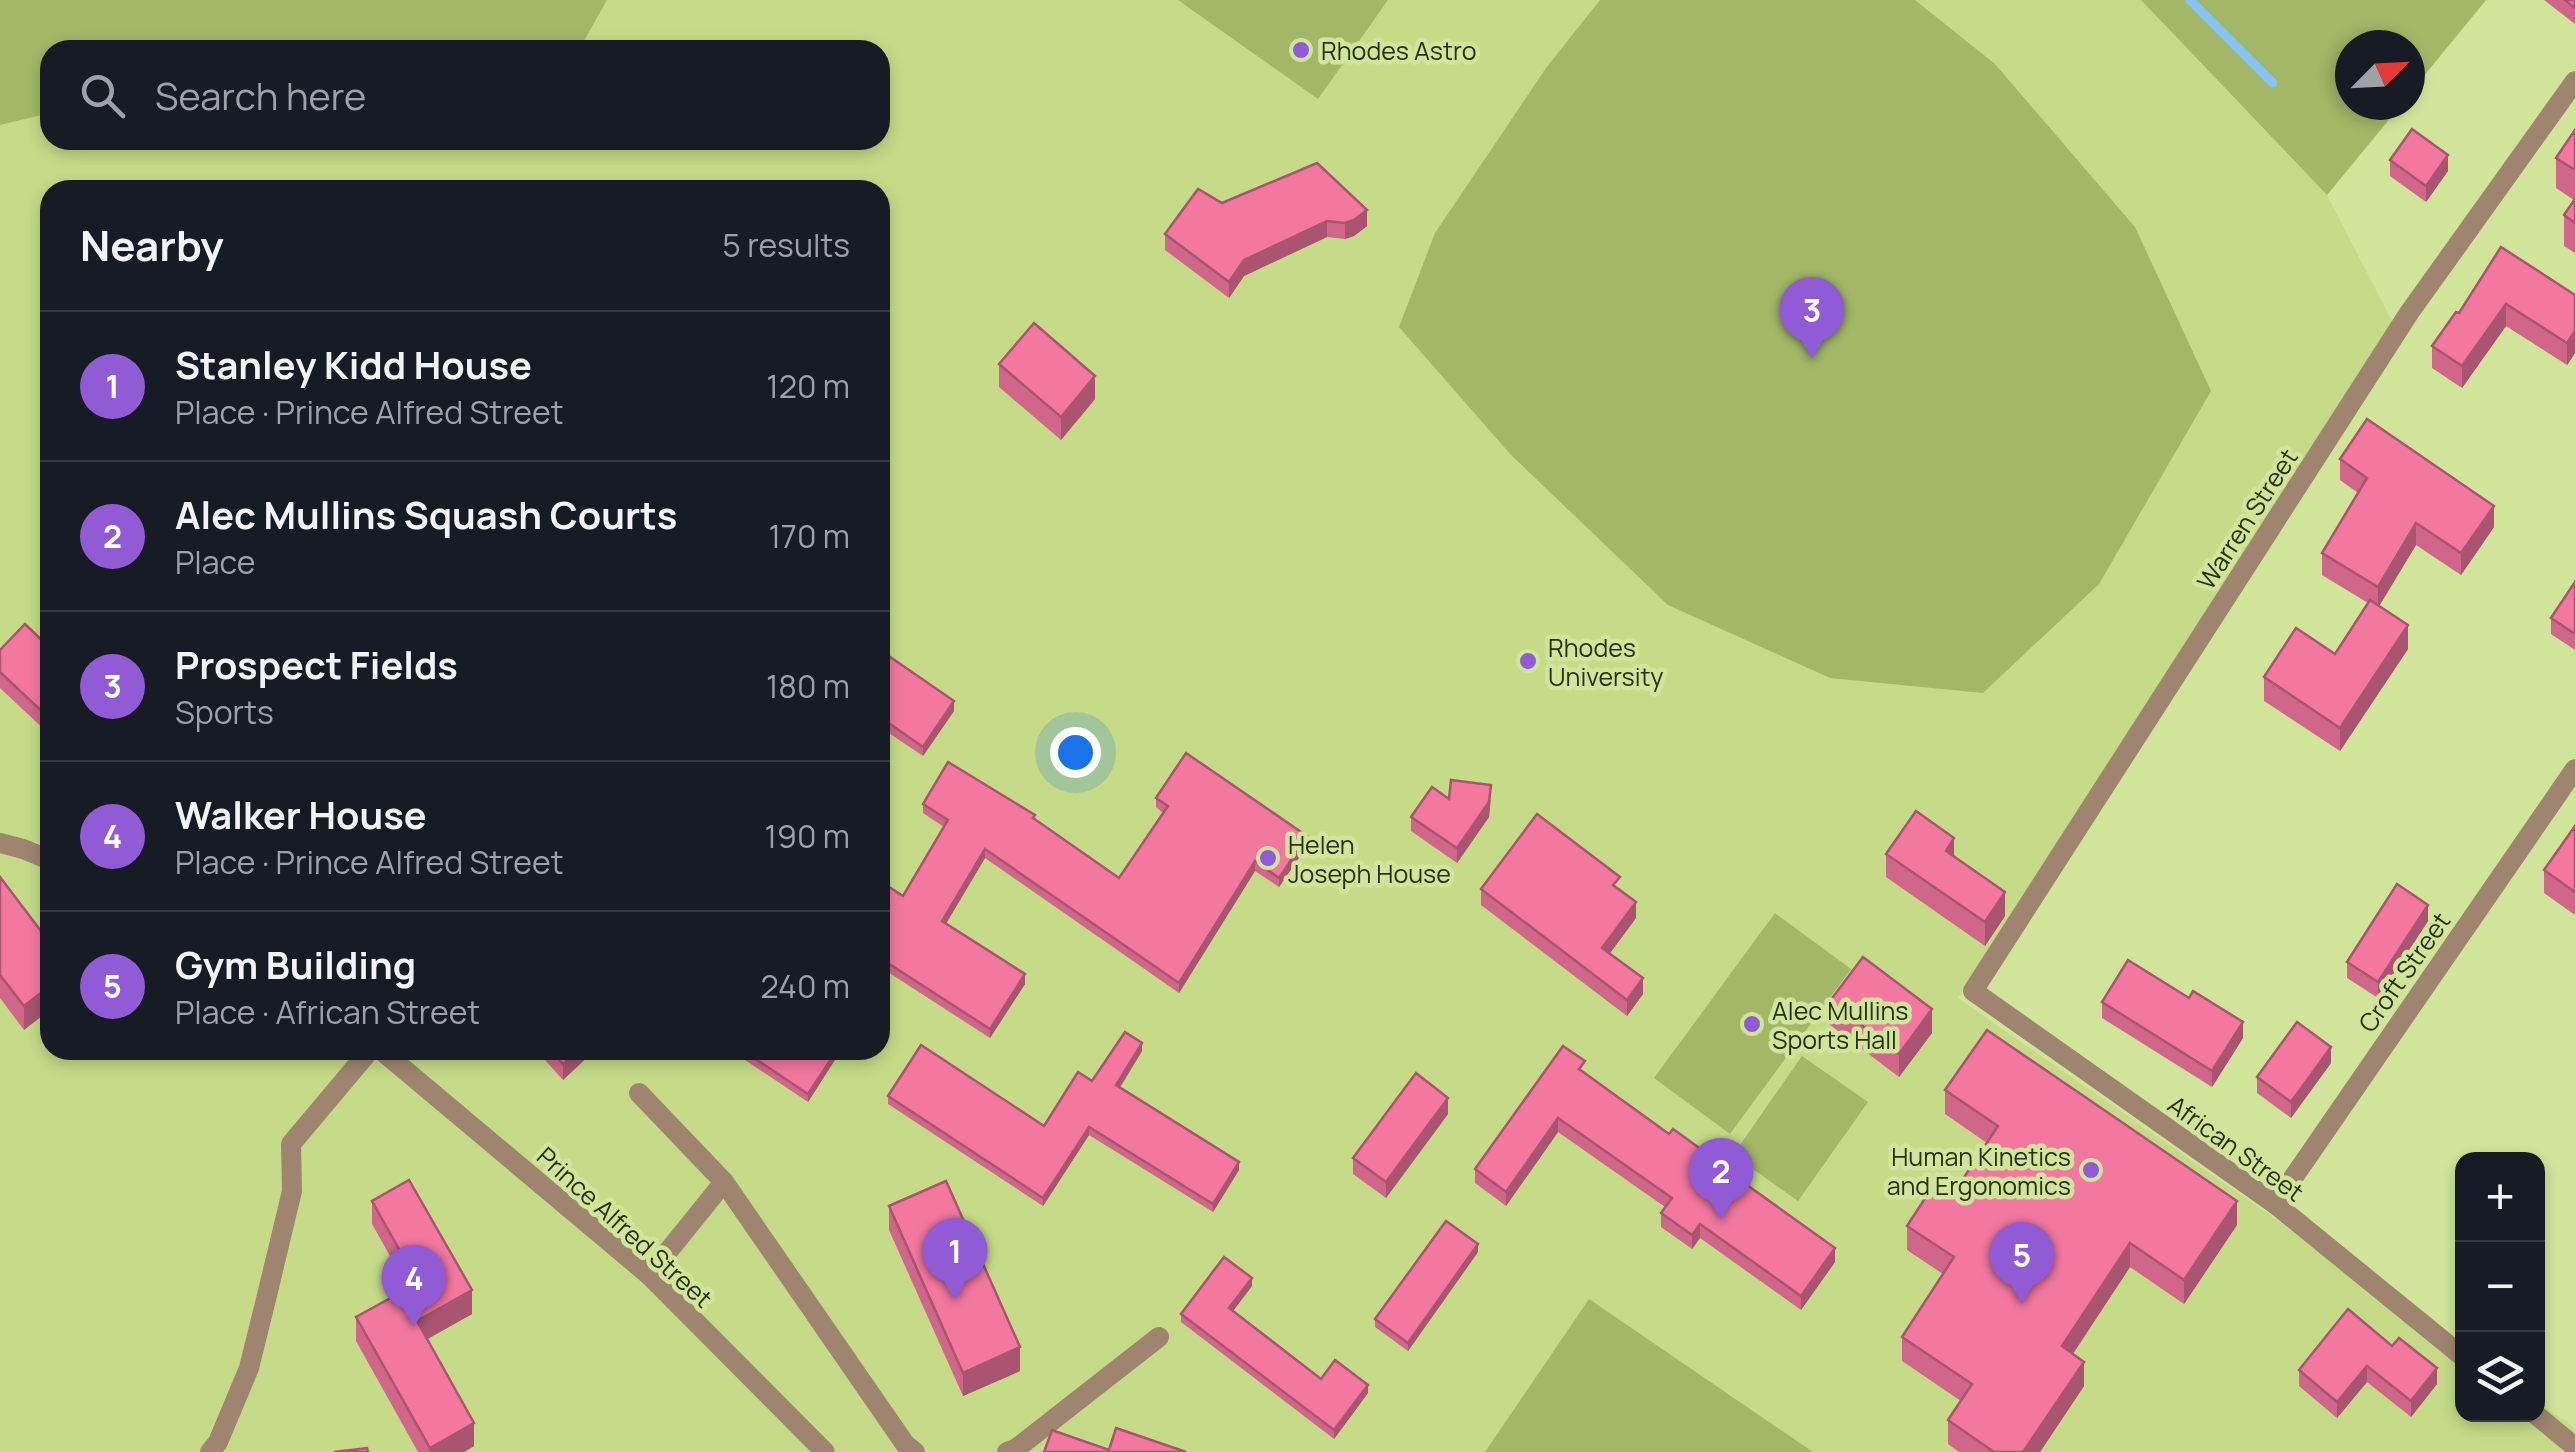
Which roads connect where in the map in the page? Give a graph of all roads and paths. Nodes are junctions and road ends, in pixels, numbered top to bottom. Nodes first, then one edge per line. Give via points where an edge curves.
1 (2575, 81) edge
2 (2575, 768) edge
3 (0, 843) edge
4 (40, 856) edge
5 (1973, 991) joint
6 (362, 1060) edge
7 (393, 1060) edge
8 (640, 1093) dead end
9 (724, 1182) junction
10 (2275, 1204) junction
11 (649, 1275) junction
12 (1158, 1337) dead end
13 (2455, 1350) edge
14 (2545, 1422) edge
15 (2575, 1447) edge
16 (210, 1452) edge
17 (824, 1452) edge
18 (916, 1452) edge
19 (1006, 1452) edge

1 - 5 street, Warren Street via 2409,313
2 - 10 street, Croft Street
3 - 4 street
5 - 10 street, African Street
6 - 16 street via 291,1144 292,1191 253,1352
7 - 11 street, Prince Alfred Street
8 - 9 street
9 - 11 street
9 - 18 street
10 - 13 street, African Street
11 - 17 street, Prince Alfred Street
12 - 19 street
14 - 15 street

